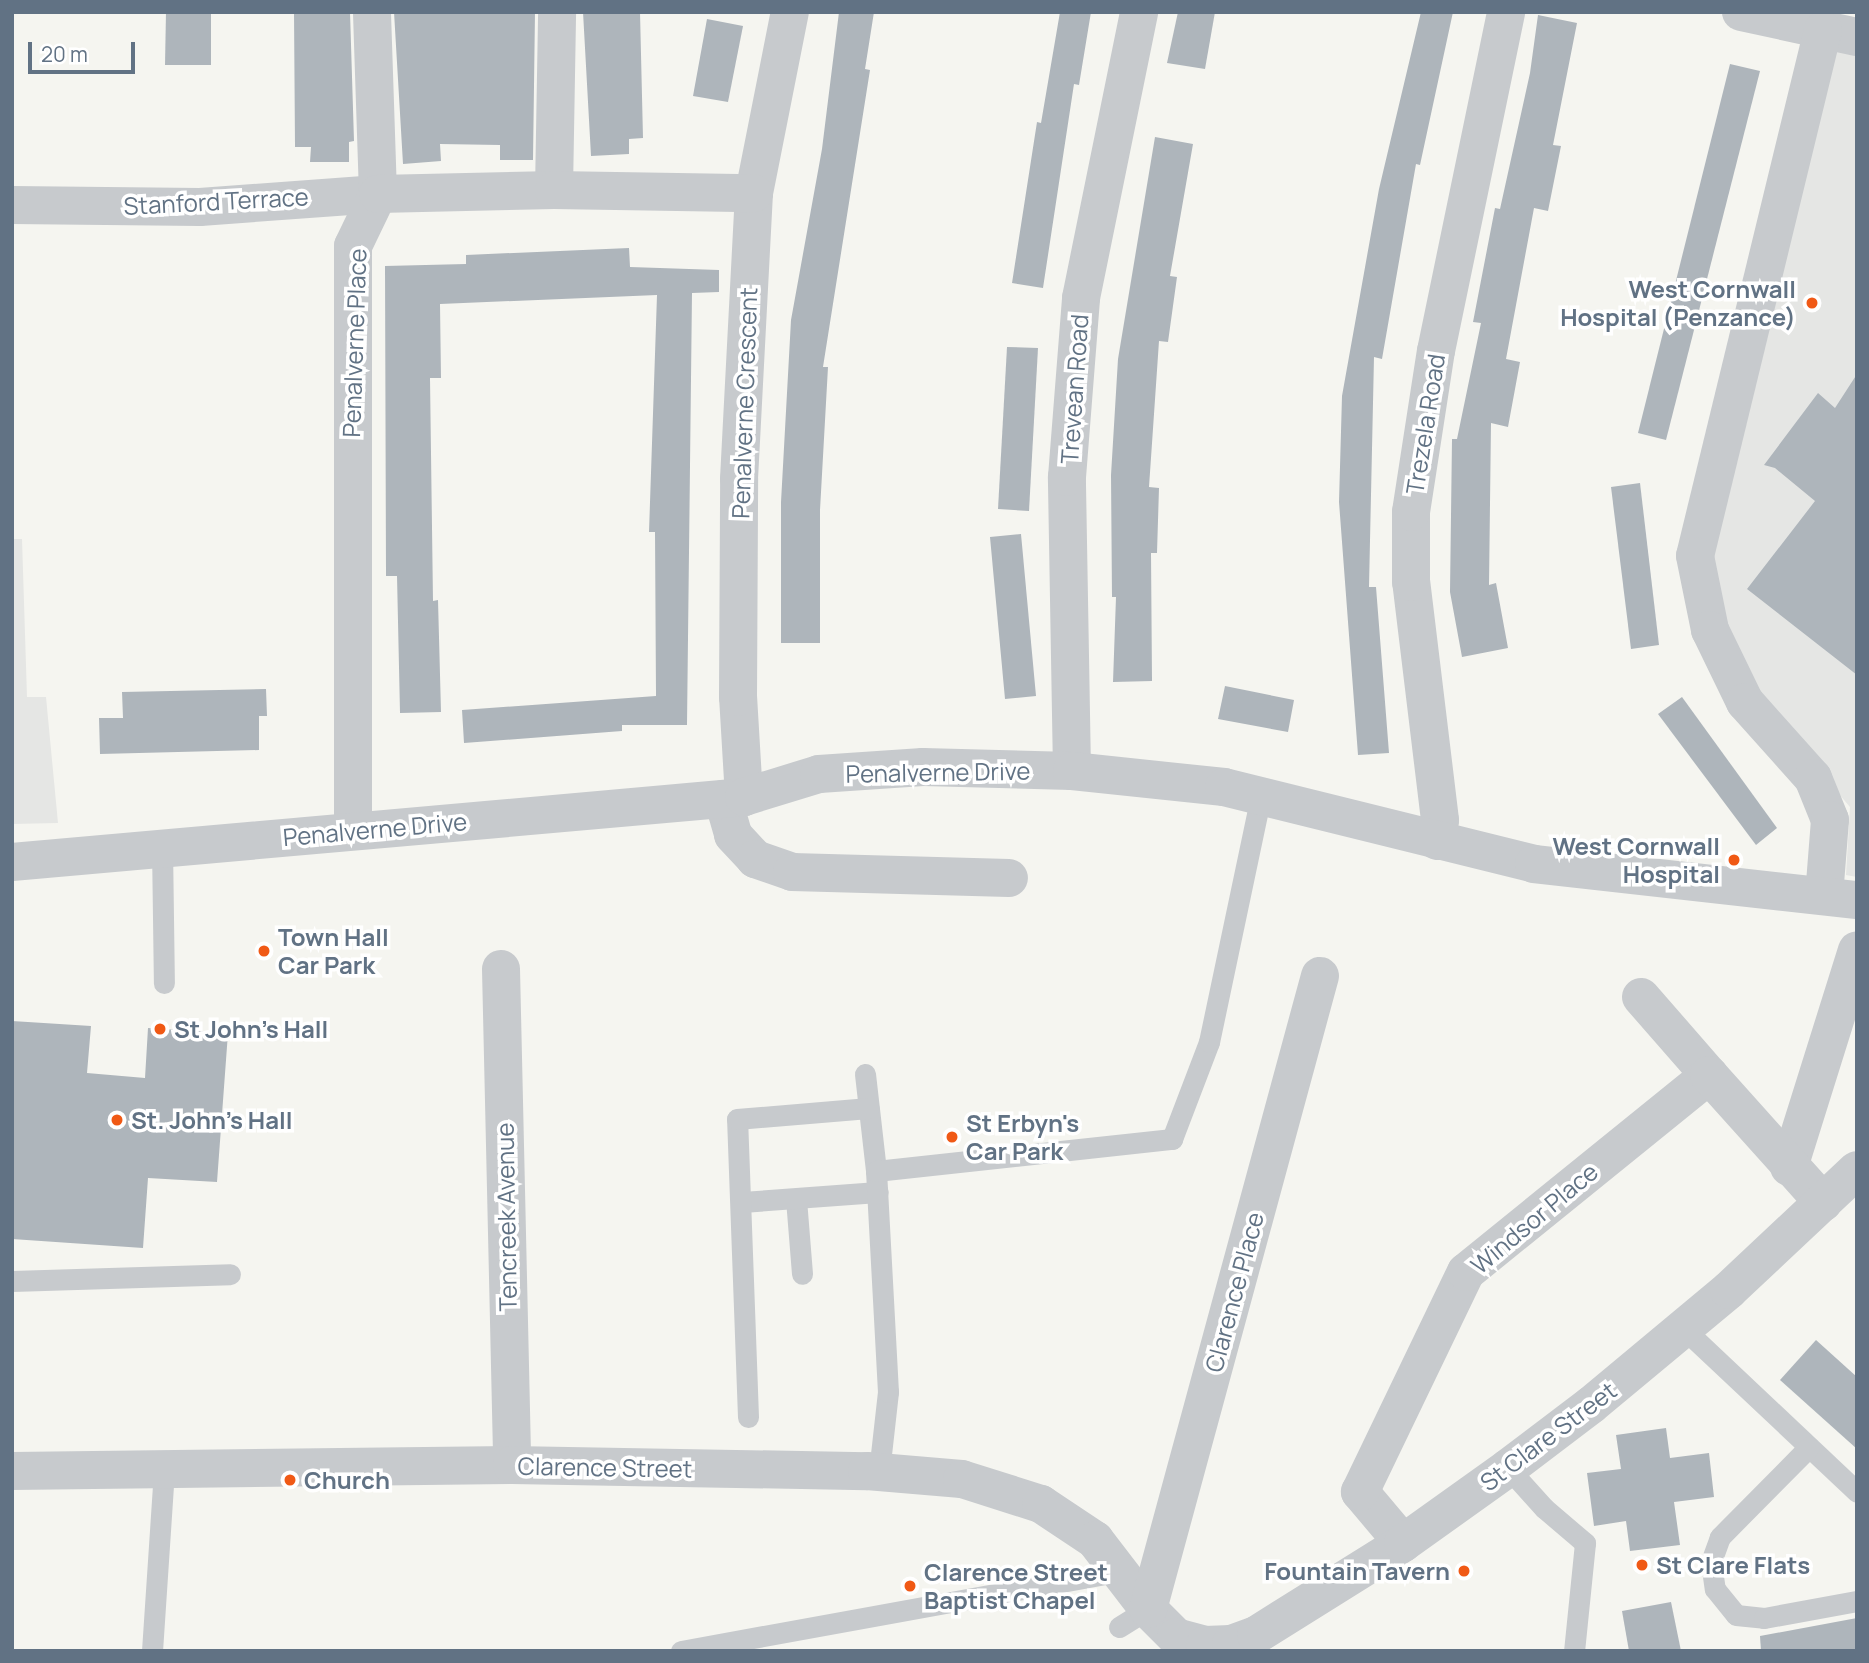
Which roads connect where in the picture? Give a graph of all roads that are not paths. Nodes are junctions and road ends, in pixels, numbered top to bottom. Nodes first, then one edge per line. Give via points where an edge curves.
1 (372, 12) edge
2 (557, 12) edge
3 (790, 12) edge
4 (1139, 12) edge
5 (1506, 12) edge
6 (1741, 12) edge
7 (1840, 33) edge
8 (554, 190) junction
9 (754, 193) junction
10 (378, 194) junction
11 (12, 205) edge
12 (1072, 771) junction
13 (1261, 795) junction
14 (734, 798) junction
15 (353, 829) junction
16 (1437, 841) junction
17 (162, 846) junction
18 (12, 862) edge
19 (1009, 878) dead end
20 (1840, 898) edge
21 (1857, 950) edge
22 (501, 970) dead end
23 (1320, 976) dead end
24 (164, 983) dead end
25 (1641, 997) dead end
26 (865, 1074) dead end
27 (1709, 1075) junction
28 (869, 1108) junction
29 (1789, 1167) junction
30 (1857, 1170) edge
31 (877, 1182) junction
32 (796, 1199) junction
33 (742, 1202) junction
34 (1823, 1202) junction
35 (230, 1274) dead end
36 (802, 1274) dead end
37 (12, 1281) edge
38 (1683, 1328) junction
39 (748, 1417) dead end
40 (1809, 1447) junction
41 (512, 1465) junction
42 (1508, 1468) junction
43 (164, 1469) junction
44 (12, 1471) edge
45 (879, 1472) junction
46 (1857, 1492) edge
47 (1403, 1543) junction
48 (1122, 1571) junction
49 (1857, 1601) edge
50 (1133, 1618) junction
51 (1204, 1648) edge
52 (152, 1651) edge
53 (681, 1651) edge
54 (1574, 1651) edge

1 - 10 street
2 - 8 street
3 - 9 street, Penalverne Crescent
4 - 12 street, Trevean Road via 1081,298 1067,477
5 - 16 street, Trezela Road via 1436,351 1411,512 1411,582 1440,820
6 - 7 street
7 - 20 street via 1695,556 1710,630 1745,702 1813,778 1830,820
8 - 9 street
8 - 10 street
9 - 14 street, Penalverne Crescent via 739,479
10 - 11 street, Stanford Terrace via 200,207
10 - 15 street, Penalverne Place via 353,246
12 - 13 street, Penalverne Drive
12 - 14 street, Penalverne Drive via 923,768 818,774
13 - 16 street, Penalverne Drive
13 - 31 lane via 1209,1042 1172,1139
14 - 15 street, Penalverne Drive
14 - 19 street, Penalverne Crescent via 733,835 755,859 792,872
15 - 17 street, Penalverne Drive
16 - 20 street, Penalverne Drive via 1534,864
17 - 18 street, Penalverne Drive
17 - 24 lane
21 - 29 street
22 - 41 street, Tencreek Avenue
23 - 50 street, Clarence Place
25 - 27 street
26 - 28 lane
27 - 29 street
27 - 47 street, Windsor Place via 1466,1272 1360,1492
28 - 31 lane
28 - 33 lane via 737,1119
29 - 34 street
30 - 34 street, St Clare Street
31 - 32 lane
31 - 45 lane via 888,1392
32 - 33 lane
32 - 36 lane
33 - 39 lane
34 - 38 street, St Clare Street
35 - 37 lane
38 - 40 lane
38 - 42 street, St Clare Street
40 - 46 lane
40 - 49 lane via 1720,1537 1711,1562 1715,1589 1736,1615 1764,1618
41 - 43 street, Clarence Street
41 - 45 street, Clarence Street
42 - 47 street, St Clare Street
42 - 54 lane via 1544,1508 1585,1543
43 - 44 street, Clarence Street
43 - 52 lane
45 - 48 street, Clarence Street via 962,1479 1041,1504 1095,1540
47 - 51 street, St Clare Street via 1256,1635
48 - 50 street, Clarence Street
48 - 53 lane
50 - 51 street, Clarence Street

